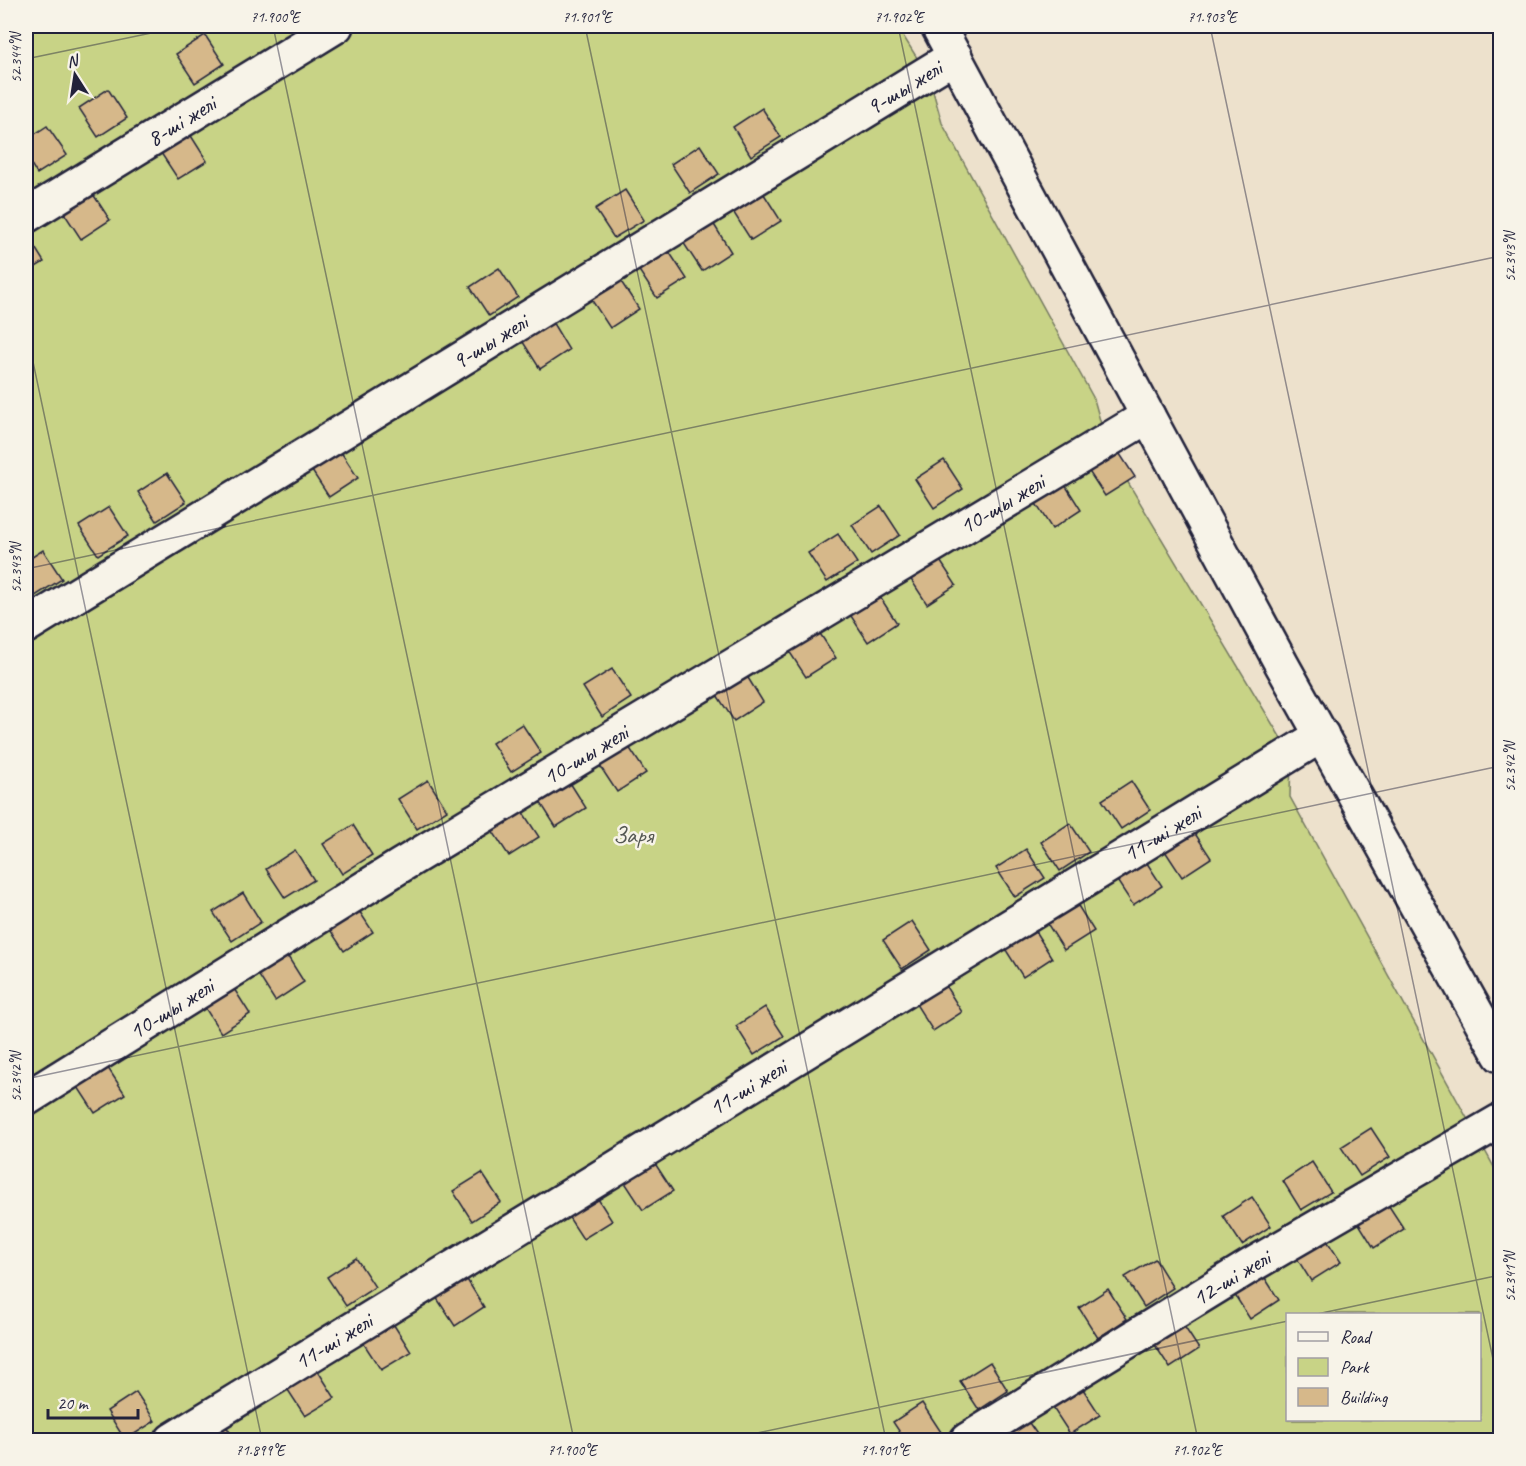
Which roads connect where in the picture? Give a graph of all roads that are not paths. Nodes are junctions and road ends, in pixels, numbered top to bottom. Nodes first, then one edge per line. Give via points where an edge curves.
1 (336, 26) edge
2 (938, 26) edge
3 (955, 56) junction
4 (26, 216) edge
5 (1148, 416) junction
6 (26, 626) edge
7 (1322, 735) junction
8 (1500, 1055) edge
9 (26, 1099) edge
10 (1500, 1121) edge
11 (172, 1440) edge
12 (967, 1440) edge

1 - 4 street, 8-ші желі
2 - 3 street
3 - 5 street
3 - 6 street, 9-шы желі
5 - 7 street
5 - 9 street, 10-шы желі via 400,866
7 - 8 street
7 - 11 street, 11-ші желі
10 - 12 street, 12-ші желі via 1250,1266

